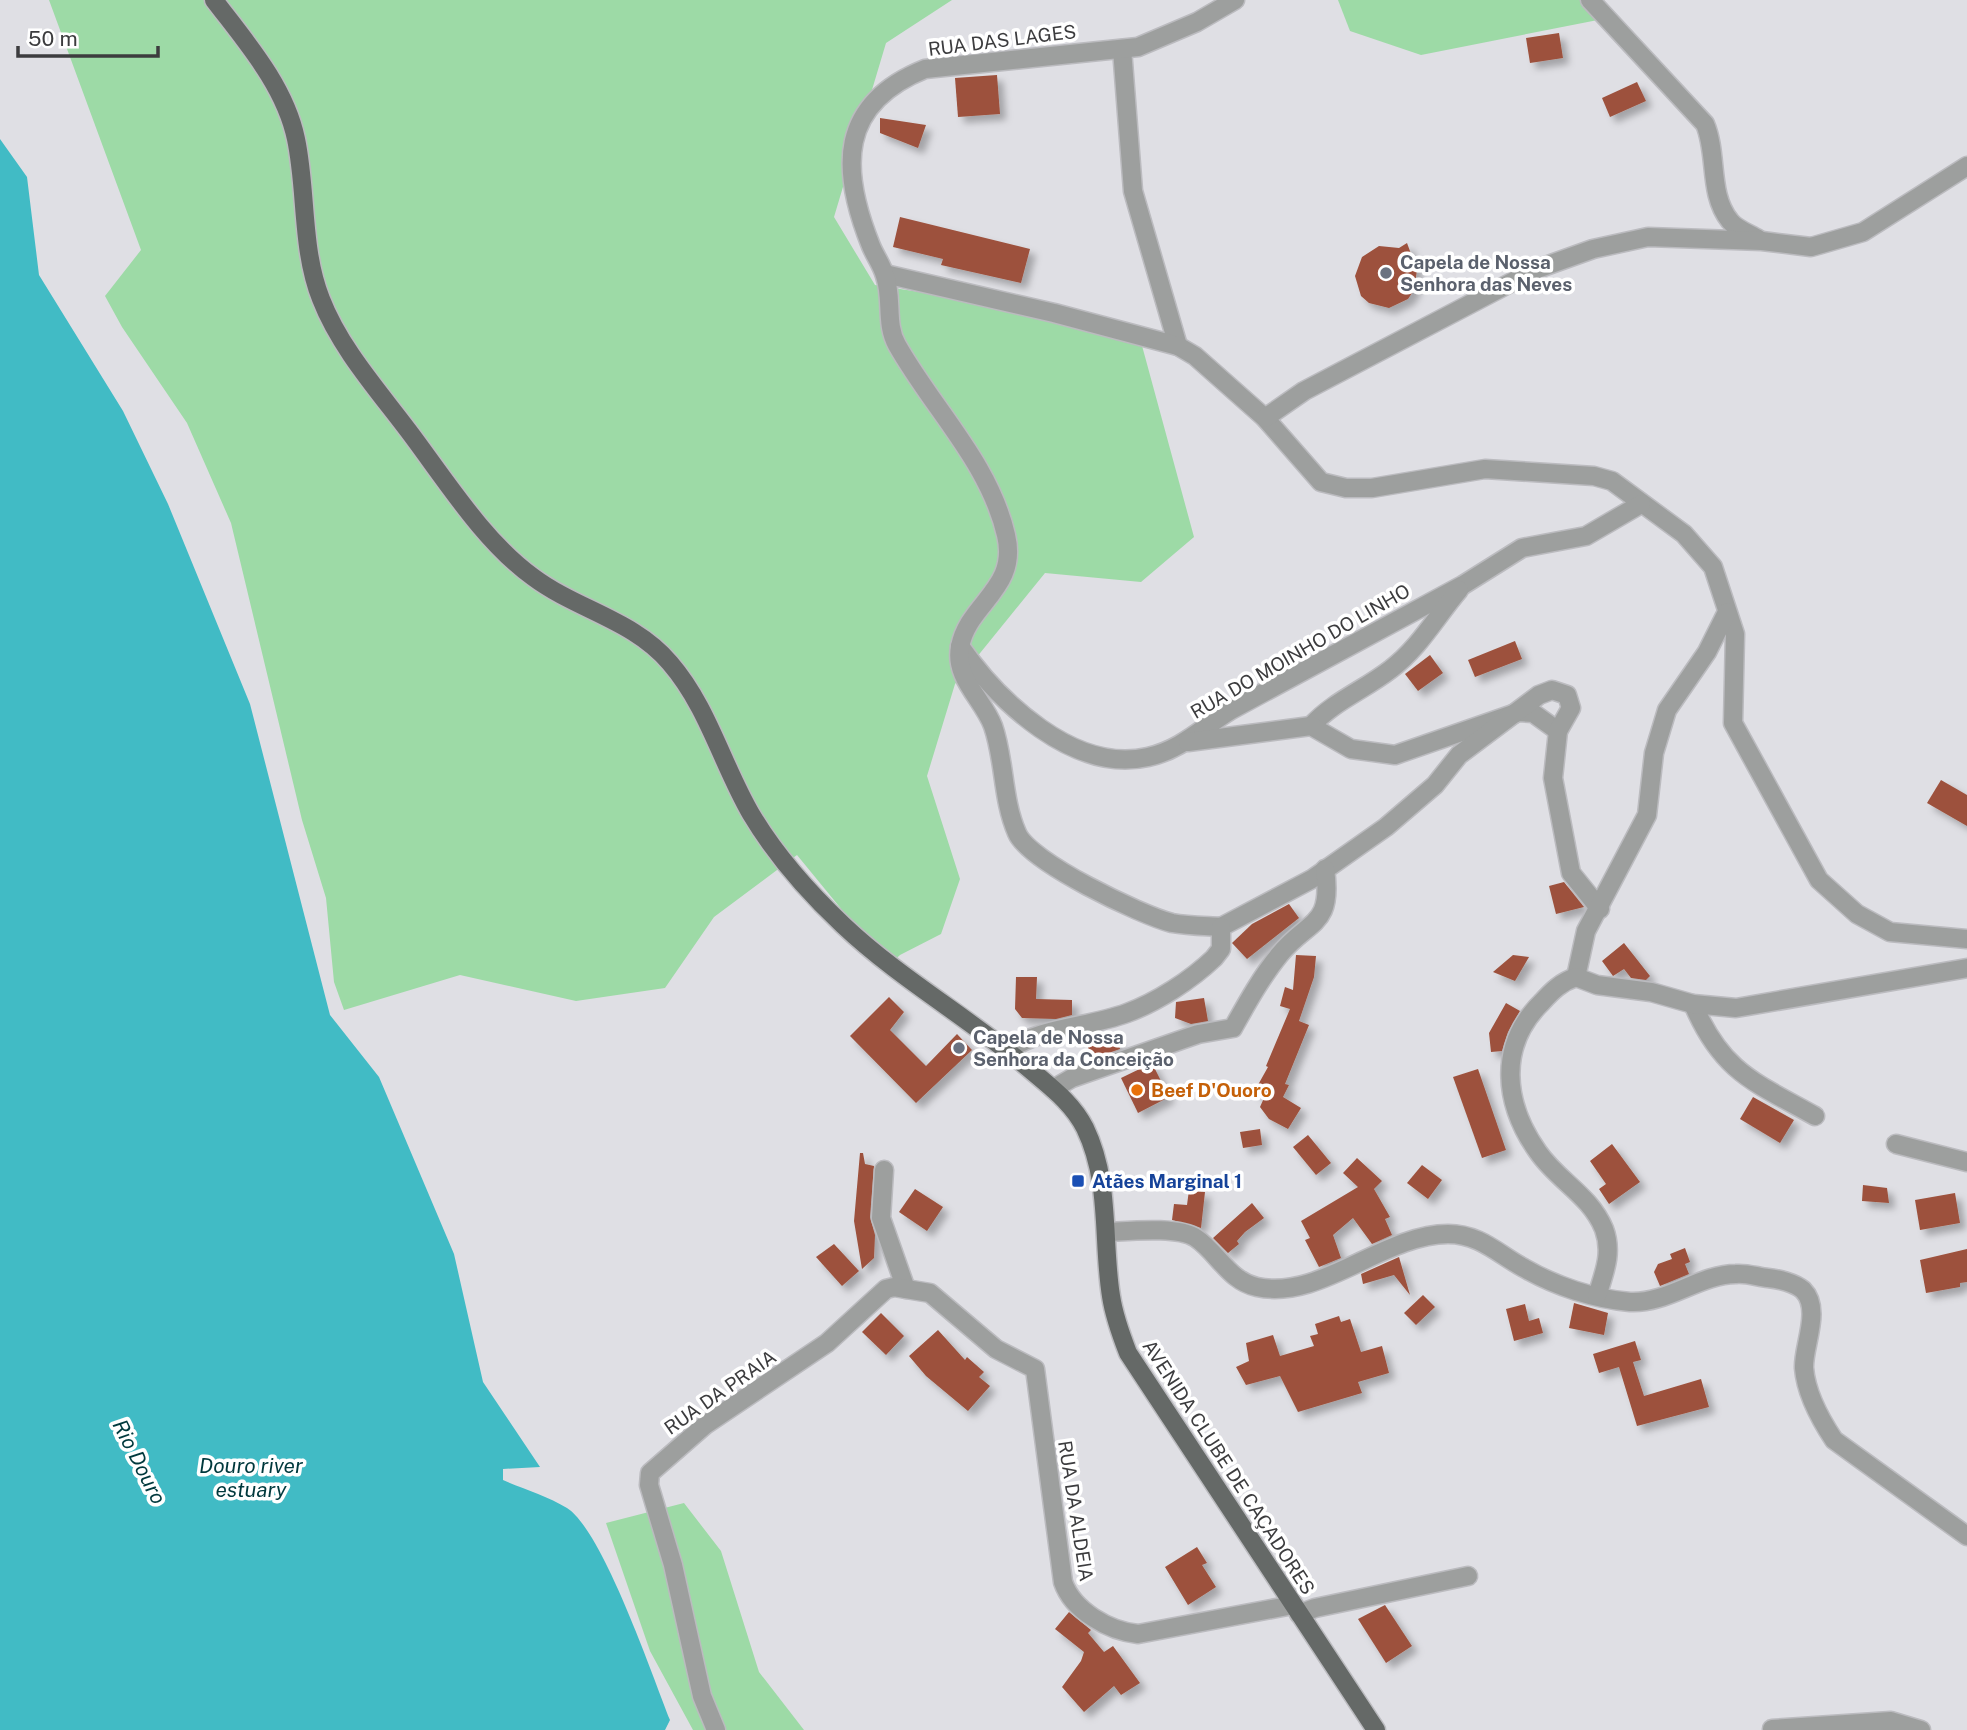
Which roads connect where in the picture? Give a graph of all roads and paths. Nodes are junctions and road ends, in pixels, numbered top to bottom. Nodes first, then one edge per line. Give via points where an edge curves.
1 (214, 0) edge
2 (1235, 0) edge
3 (1590, 0) edge
4 (1122, 49) junction
5 (1967, 166) edge
6 (1762, 241) junction
7 (885, 274) junction
8 (1178, 346) junction
9 (1265, 418) junction
10 (1641, 504) junction
11 (1463, 585) junction
12 (1727, 612) junction
13 (960, 646) junction
14 (1519, 712) junction
15 (1311, 726) junction
16 (1558, 731) junction
17 (1187, 742) junction
18 (1325, 869) junction
19 (1600, 909) junction
20 (1221, 927) junction
21 (1967, 939) edge
22 (1967, 968) edge
23 (1576, 977) junction
24 (1693, 1004) junction
25 (1008, 1050) junction
26 (1053, 1089) junction
27 (1815, 1116) dead end
28 (1896, 1144) dead end
29 (1967, 1162) edge
30 (884, 1170) dead end
31 (1107, 1232) junction
32 (906, 1289) junction
33 (1597, 1296) junction
34 (1967, 1536) edge
35 (1468, 1576) dead end
36 (1296, 1610) junction
37 (1772, 1729) edge
38 (716, 1730) edge
39 (1376, 1730) edge
40 (1921, 1730) edge

1 - 25 main road, AVENIDA CLUBE DE CAÇADORES via 287,107 321,300 337,331 419,445 520,566 555,591 626,627 668,660 699,704 750,813 810,894 863,942
2 - 4 street, RUA DAS LAGES via 1165,38
3 - 6 street via 1704,124 1712,142 1718,196 1731,222
4 - 7 street, RUA DAS LAGES via 925,69 873,101 855,133 851,169 859,211
4 - 8 street via 1133,191
5 - 6 street via 1863,232 1811,247
6 - 9 street via 1648,237 1562,260 1468,303 1304,391
7 - 8 street
7 - 13 street, RUA DAS LAGES via 891,334 978,468 1007,538 1005,576 965,630
8 - 9 street
9 - 10 street via 1321,482 1346,488 1373,488 1485,469 1541,472 1612,481
10 - 11 street, RUA DO MOINHO DO LINHO via 1586,536 1522,548
10 - 12 street via 1684,534 1713,567
11 - 15 street via 1391,670 1347,696
11 - 17 street, RUA DO MOINHO DO LINHO via 1242,704
12 - 19 street via 1707,652 1667,710 1654,753 1647,815
12 - 21 street via 1735,634 1733,723 1819,880 1857,914 1890,932
13 - 17 street, RUA DO MOINHO DO LINHO via 976,669 1021,712 1077,748 1106,758 1131,759
13 - 20 street via 962,676 993,728 1017,836 1051,867 1153,916
14 - 15 street via 1395,755 1351,749
14 - 16 street via 1533,713
14 - 16 street via 1545,691 1562,691 1571,708
14 - 18 street via 1459,755 1435,785 1386,827
15 - 17 street
16 - 19 street via 1553,778 1565,853 1578,885
18 - 20 street
18 - 26 street via 1321,915 1280,953 1233,1028 1198,1034 1072,1078
19 - 23 street via 1580,947
20 - 25 street via 1221,949 1214,958 1151,1002 1127,1013 1027,1037
22 - 24 street via 1736,1008
23 - 24 street
23 - 33 street via 1558,986 1524,1021 1512,1048 1510,1071 1527,1134 1546,1162 1580,1192 1604,1229 1608,1264
24 - 27 street via 1713,1046 1729,1065
25 - 26 main road, AVENIDA CLUBE DE CAÇADORES
26 - 31 main road, AVENIDA CLUBE DE CAÇADORES via 1073,1108 1089,1137 1100,1175
28 - 29 street
30 - 32 street via 881,1218
31 - 33 street via 1195,1237 1241,1283 1274,1290 1295,1287 1432,1236 1468,1236 1538,1276
31 - 36 main road, AVENIDA CLUBE DE CAÇADORES via 1110,1291 1128,1353
32 - 36 street, RUA DA ALDEIA via 930,1293 996,1349 1035,1369 1063,1582 1067,1593 1088,1613 1122,1632 1138,1634
32 - 38 street, RUA DA PRAIA via 886,1289 827,1343 705,1425 650,1473 649,1485 674,1565 702,1696
33 - 34 street via 1645,1302 1737,1273 1774,1279 1802,1290 1811,1320 1804,1366 1807,1383 1829,1433 1863,1464
35 - 36 street
36 - 39 main road, AVENIDA CLUBE DE CAÇADORES
37 - 40 street via 1891,1721

